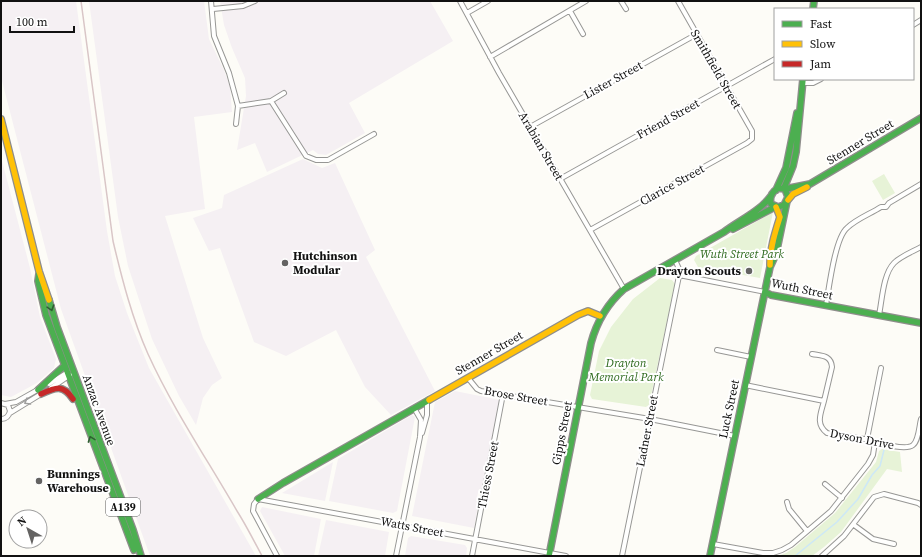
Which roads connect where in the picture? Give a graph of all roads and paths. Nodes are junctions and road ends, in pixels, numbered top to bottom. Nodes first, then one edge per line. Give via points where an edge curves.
1 (211, 1) edge
2 (255, 1) edge
3 (460, 1) edge
4 (488, 1) edge
5 (586, 1) edge
6 (621, 1) edge
7 (678, 1) edge
8 (213, 9) junction
9 (626, 9) dead end
10 (570, 11) junction
11 (467, 13) junction
12 (583, 34) dead end
13 (696, 34) junction
14 (490, 57) junction
15 (774, 60) edge
16 (819, 80) edge
17 (803, 81) edge
18 (726, 86) junction
19 (284, 93) dead end
20 (271, 101) junction
21 (800, 103) junction
22 (238, 106) junction
23 (921, 118) edge
24 (1, 119) edge
25 (236, 124) dead end
26 (530, 127) junction
27 (374, 134) dead end
28 (752, 137) joint
29 (790, 173) junction
30 (560, 179) junction
31 (810, 184) junction
32 (921, 184) edge
33 (798, 187) junction
34 (784, 189) junction
35 (776, 190) junction
36 (771, 196) junction
37 (787, 200) junction
38 (775, 207) junction
39 (590, 230) junction
40 (724, 232) junction
41 (921, 247) edge
42 (675, 260) junction
43 (770, 267) junction
44 (39, 271) junction
45 (678, 275) junction
46 (624, 289) junction
47 (764, 292) junction
48 (826, 305) junction
49 (879, 315) junction
50 (600, 316) junction
51 (921, 323) edge
52 (717, 350) dead end
53 (812, 354) dead end
54 (751, 357) junction
55 (64, 366) junction
56 (881, 368) dead end
57 (73, 371) junction
58 (67, 375) junction
59 (468, 378) junction
60 (746, 385) junction
61 (39, 392) junction
62 (503, 394) junction
63 (427, 401) junction
64 (824, 401) junction
65 (3, 403) edge
66 (578, 407) junction
67 (414, 408) junction
68 (81, 410) junction
69 (10, 413) junction
70 (1, 419) edge
71 (650, 419) junction
72 (921, 419) edge
73 (735, 436) junction
74 (420, 437) junction
75 (867, 439) junction
76 (875, 442) junction
77 (825, 484) dead end
78 (258, 498) junction
79 (842, 498) junction
80 (787, 502) dead end
81 (921, 505) edge
82 (402, 525) junction
83 (854, 525) junction
84 (807, 531) junction
85 (475, 539) junction
86 (713, 544) junction
87 (894, 544) dead end
88 (549, 555) edge
89 (136, 556) edge
90 (141, 556) edge
91 (277, 556) edge
92 (396, 556) edge
93 (472, 556) edge
94 (566, 556) edge
95 (622, 556) edge
96 (710, 556) edge
97 (822, 556) edge

1 - 8 street
2 - 8 street via 243,6
3 - 11 street, Arabian Street
4 - 11 street
5 - 10 street
6 - 9 street
7 - 13 street, Smithfield Street
8 - 22 street via 214,36 229,73
10 - 12 street
10 - 14 street
11 - 14 street, Arabian Street
13 - 18 street, Smithfield Street
13 - 26 street, Lister Street
14 - 26 street, Arabian Street
15 - 18 street, Friend Street
16 - 17 street via 812,83
17 - 21 main road
18 - 28 street, Smithfield Street via 752,131
18 - 30 street, Friend Street
19 - 20 street
20 - 22 street
20 - 27 street via 306,156 316,160 328,160
21 - 29 main road
21 - 35 main road via 786,168
22 - 25 street
23 - 31 main road, Stenner Street
24 - 44 main road, Anzac Avenue / A139
26 - 30 street, Arabian Street
28 - 39 street, Clarice Street via 747,143
29 - 33 main road via 791,182
29 - 34 main road
30 - 39 street, Arabian Street
31 - 33 main road, Stenner Street
31 - 37 main road, Stenner Street
32 - 48 street via 850,226 841,234
33 - 34 main road, Stenner Street
34 - 35 main road
34 - 37 main road via 788,194
35 - 36 main road
36 - 38 main road via 770,202
36 - 40 main road via 755,212
37 - 38 main road via 782,206
37 - 43 main road, Luck Street via 776,254
38 - 40 main road
38 - 43 main road, Luck Street via 780,217 773,238
39 - 46 street, Arabian Street
40 - 42 main road
41 - 49 street via 890,267
42 - 45 street, Ladner Street via 679,266
42 - 46 main road
43 - 47 main road, Luck Street
44 - 55 main road, Anzac Avenue / A139 via 38,281 42,300
44 -> 57 main road, Anzac Avenue / A139
45 - 47 street, Wuth Street
45 - 71 street, Ladner Street
46 - 50 main road
47 - 48 main road, Wuth Street
47 - 54 main road, Luck Street
48 - 49 main road, Wuth Street
49 - 51 main road, Wuth Street
50 - 59 main road, Stenner Street via 590,311 582,313
50 - 66 main road, Gipps Street via 593,334
52 - 54 street
53 - 64 street via 826,357 832,362
54 - 60 main road, Luck Street
55 - 58 main road, Anzac Avenue / A139
55 - 61 main road
56 - 75 street
57 - 58 street
57 - 90 main road, Anzac Avenue / A139
58 - 61 street
58 - 68 main road, Anzac Avenue / A139
59 - 62 street, Brose Street via 477,389
59 - 63 main road, Stenner Street
60 - 64 street
60 - 73 main road, Luck Street
61 - 65 street via 16,402
61 - 68 main road via 55,388 65,389
61 -> 69 street
62 - 66 street, Brose Street
62 - 85 street, Thiess Street
63 - 67 main road, Stenner Street
63 - 74 street via 427,415
64 - 75 street, Dyson Drive via 819,423 822,429 827,433
65 - 69 street via 9,408
66 - 71 street, Brose Street
66 - 88 main road, Gipps Street
67 - 74 street via 421,420
67 - 78 main road, Stenner Street
89 -> 68 main road, Anzac Avenue / A139
69 - 70 street
71 - 73 street, Brose Street
71 - 95 street, Ladner Street
72 - 76 street, Dyson Drive via 917,439 913,445 907,448
73 - 86 main road, Luck Street
74 - 82 street
75 - 76 street, Dyson Drive
76 - 79 street via 873,455 868,464
77 - 79 street
78 - 82 street, Watts Street
78 - 91 street via 253,511
79 - 84 street
80 - 84 street via 789,509
81 - 83 street via 918,502 884,494 874,497
82 - 85 street, Watts Street
82 - 92 street
83 - 87 street via 873,539
83 - 97 street
84 - 86 street via 791,545 773,553
85 - 88 street, Watts Street
85 - 93 street, Thiess Street
86 - 96 main road, Luck Street
88 - 94 street, Watts Street

